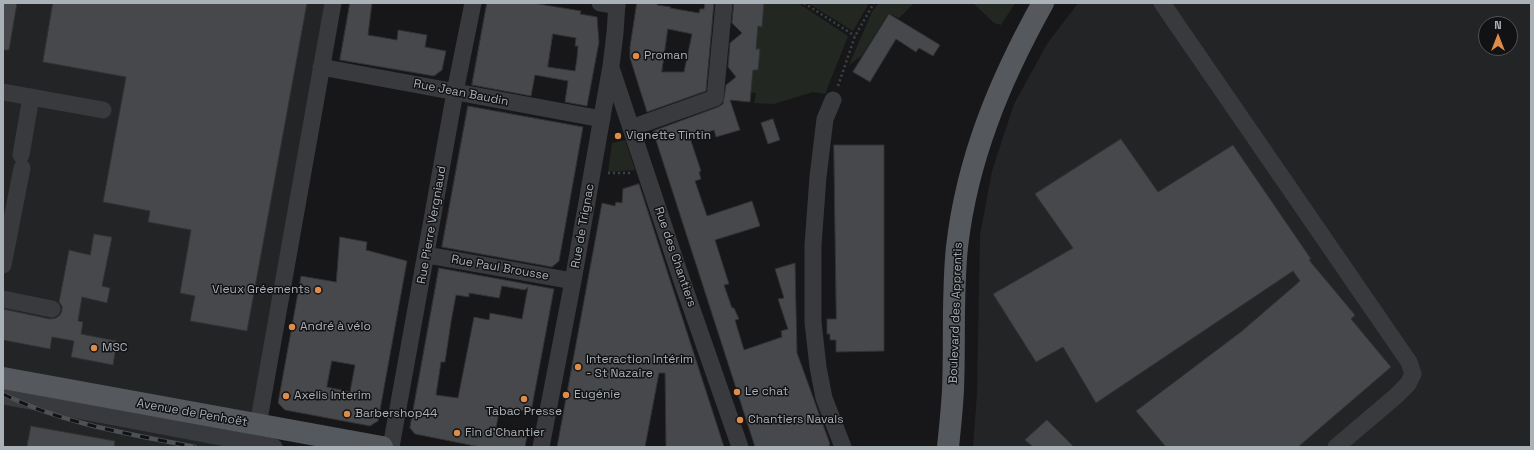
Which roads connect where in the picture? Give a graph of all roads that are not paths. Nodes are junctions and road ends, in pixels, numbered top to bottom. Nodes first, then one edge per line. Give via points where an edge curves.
1 (333, 3) edge
2 (473, 3) edge
3 (600, 3) edge
4 (724, 3) edge
5 (1043, 3) edge
6 (1162, 3) edge
7 (617, 4) edge
8 (611, 66) junction
9 (321, 67) junction
10 (3, 92) edge
11 (455, 92) junction
12 (31, 97) junction
13 (833, 100) road end
14 (103, 110) dead end
15 (602, 119) junction
16 (631, 128) junction
17 (427, 255) junction
18 (3, 265) edge
19 (573, 281) junction
20 (3, 299) edge
21 (52, 309) dead end
22 (3, 378) edge
23 (3, 396) edge
24 (258, 425) junction
25 (274, 447) edge
26 (382, 447) edge
27 (391, 447) edge
28 (541, 447) edge
29 (740, 447) edge
30 (843, 447) edge
31 (948, 447) edge
32 (1336, 447) edge

1 - 9 street
2 - 11 street, Rue Pierre Vergniaud
3 - 7 street
4 - 16 street via 714,98
5 - 31 main road, Boulevard des Apprentis via 1013,60 986,123 965,198 957,248 953,389
6 - 32 street via 1409,362 1413,374 1408,384
7 - 8 street, Rue de Trignac
8 - 15 street, Rue de Trignac
8 - 16 street, Rue des Chantiers
9 - 11 street, Rue Jean Baudin
9 - 24 street
10 - 12 street
11 - 15 street, Rue Jean Baudin
11 - 17 street, Rue Pierre Vergniaud
12 - 14 street
12 - 18 street
13 - 30 street via 825,119 818,177 813,245 813,322 824,398
15 - 19 street, Rue de Trignac
16 - 29 street, Rue des Chantiers
17 - 19 street, Rue Paul Brousse
17 - 27 street, Rue Pierre Vergniaud
19 - 28 street, Rue de Trignac
20 - 21 street
22 - 24 main road, Avenue de Penhoët
23 - 25 street
24 - 26 main road, Avenue de Penhoët

